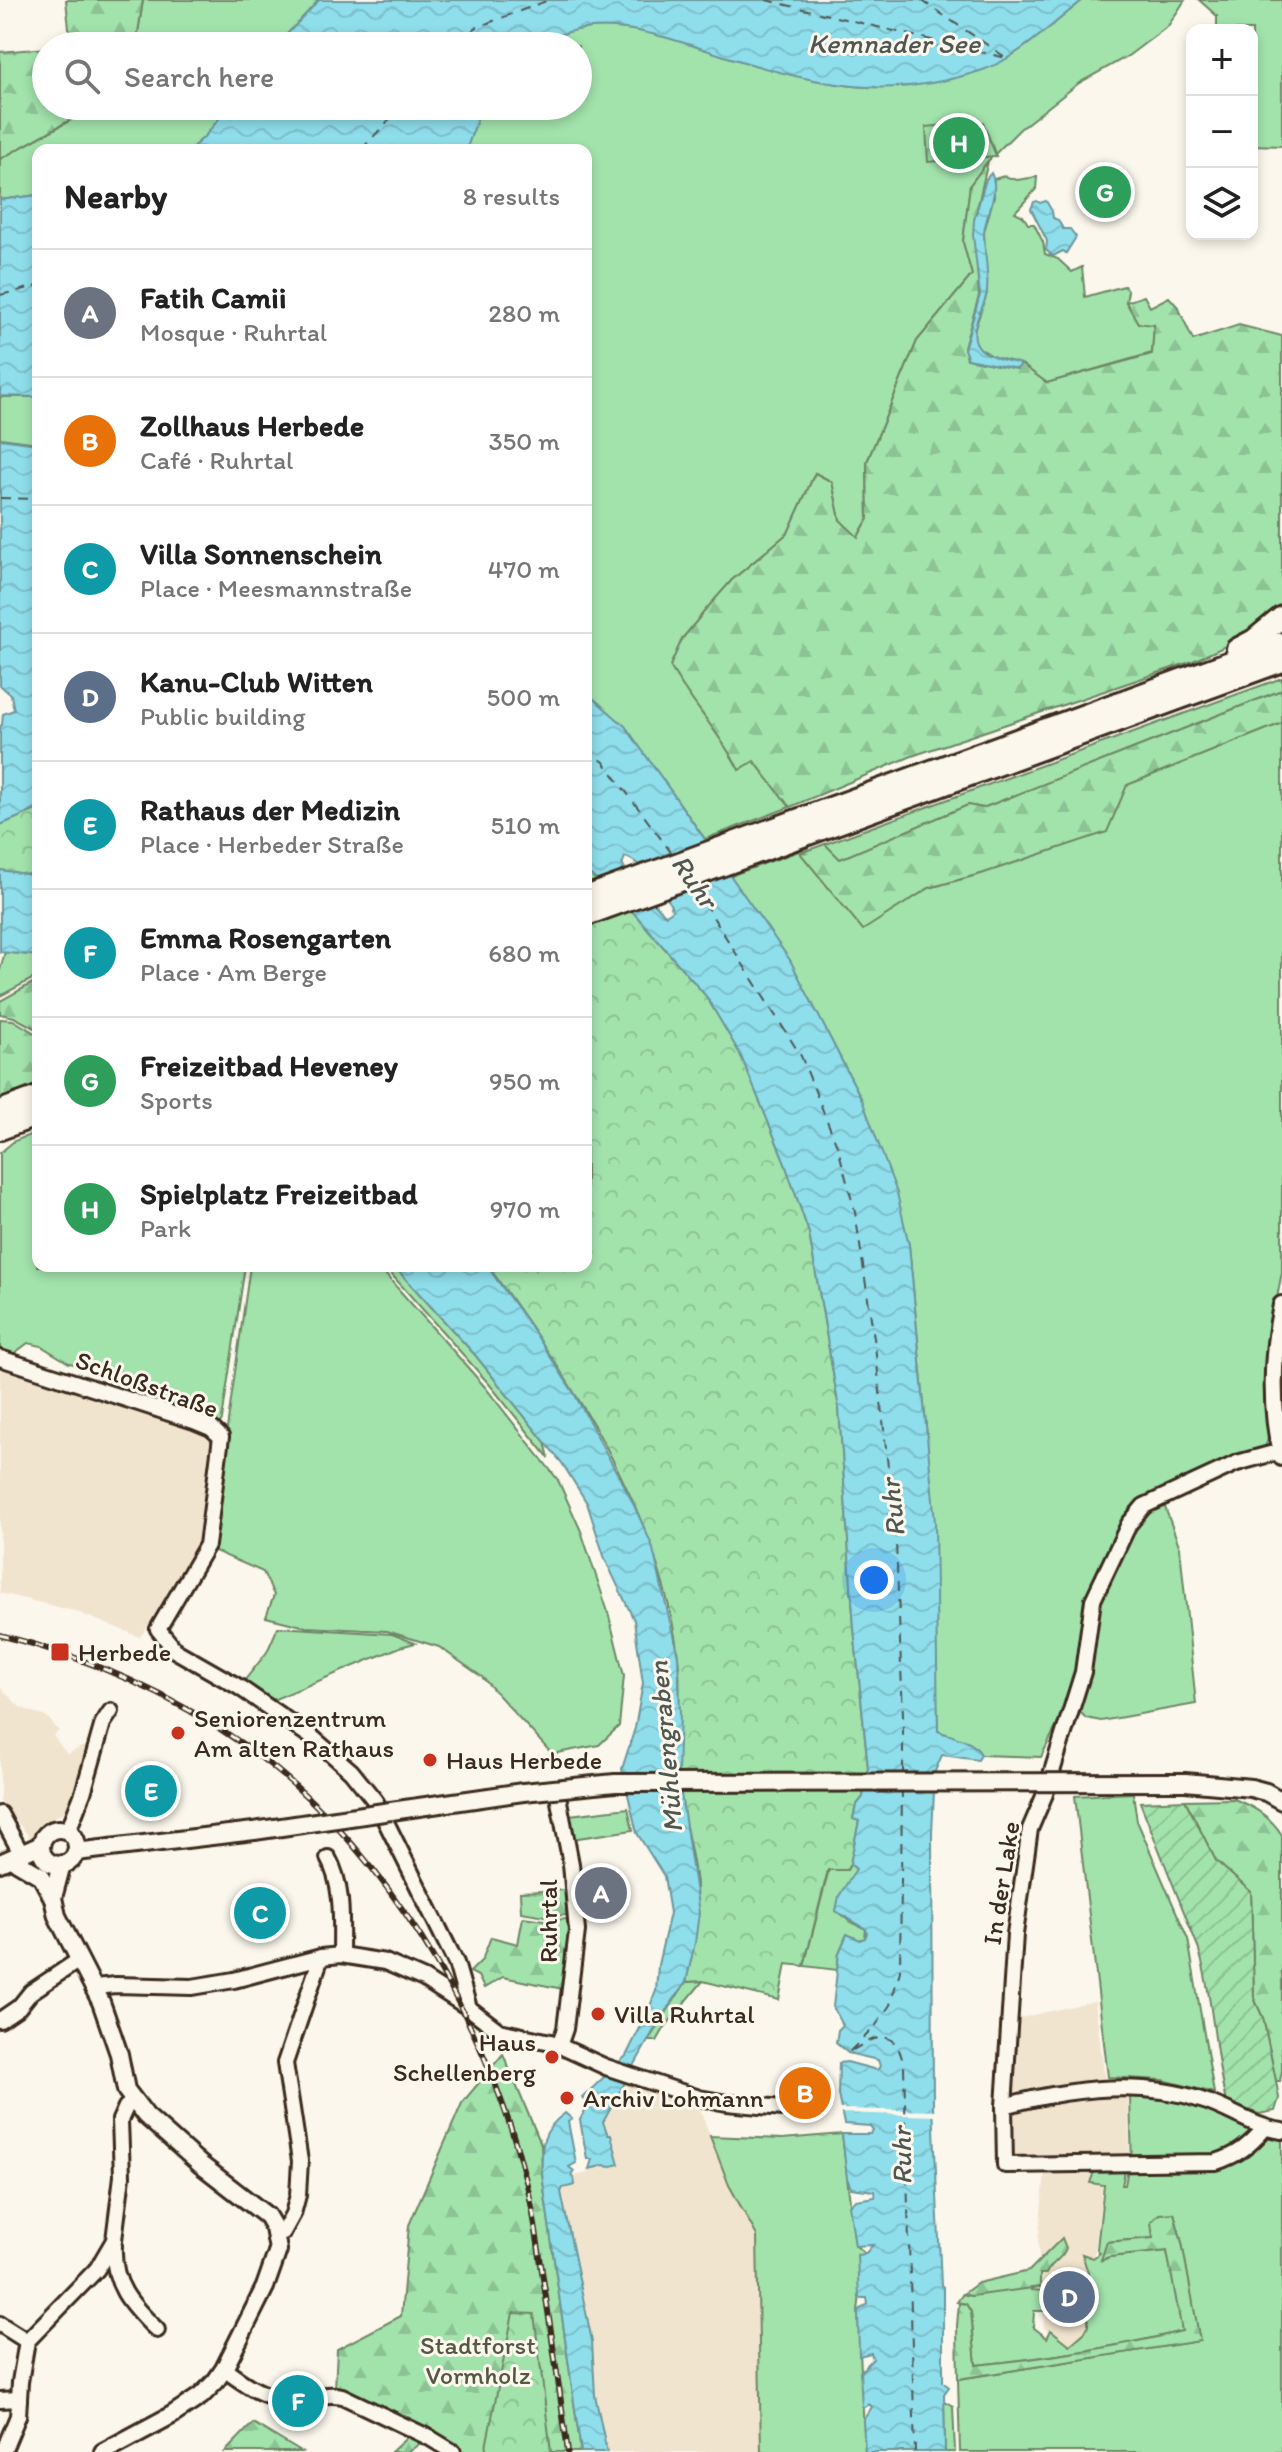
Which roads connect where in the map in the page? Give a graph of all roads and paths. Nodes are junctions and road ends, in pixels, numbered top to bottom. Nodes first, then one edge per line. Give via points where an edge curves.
1 (1282, 617) edge
2 (1282, 643) edge
3 (1282, 661) edge
4 (1144, 694) junction
5 (792, 832) junction
6 (592, 895) edge
7 (592, 913) edge
8 (32, 1099) edge
9 (0, 1111) edge
10 (32, 1117) edge
11 (0, 1129) edge
12 (1282, 1305) edge
13 (0, 1358) edge
14 (1281, 1454) edge
15 (111, 1711) dead end
16 (1194, 1782) junction
17 (1282, 1791) edge
18 (558, 1796) dead end
19 (1282, 1801) edge
20 (3, 1817) edge
21 (73, 1841) junction
22 (49, 1857) junction
23 (328, 1858) dead end
24 (10, 1860) edge
25 (51, 1894) junction
26 (341, 1955) junction
27 (321, 1957) junction
28 (79, 1960) junction
29 (94, 1987) junction
30 (469, 2008) junction
31 (0, 2020) edge
32 (559, 2046) junction
33 (133, 2101) junction
34 (1004, 2106) junction
35 (794, 2109) dead end
36 (1265, 2128) junction
37 (1282, 2131) edge
38 (283, 2232) dead end
39 (114, 2240) junction
40 (0, 2324) edge
41 (157, 2330) dead end
42 (27, 2341) junction
43 (224, 2369) junction
44 (19, 2399) junction
45 (0, 2400) edge
46 (3, 2452) edge
47 (103, 2452) edge
48 (453, 2452) edge

1 - 4 highway via 1254,640 1166,677
2 - 4 highway
3 - 5 highway
4 - 5 highway
5 - 6 highway
5 - 7 highway
8 - 9 highway
10 - 11 highway
12 - 14 main road via 1274,1386
13 - 30 street, Schloßstraße via 194,1421 221,1437 207,1545 158,1626 176,1651 239,1687 351,1771 376,1802 456,1963
14 - 34 street, In der Lake via 1237,1463 1144,1506 1129,1524 1093,1600 1083,1672 1030,1829 1015,1934
15 - 21 street via 103,1723
16 - 17 main road via 1233,1777
16 - 19 main road via 1251,1788
16 - 21 main road, bridge via 615,1783 143,1845
18 - 32 street, Ruhrtal via 577,1931
20 - 24 street
21 - 22 main road via 70,1861
21 - 22 main road via 50,1831 42,1839
22 - 24 main road
22 - 25 main road
23 - 26 street via 339,1893
24 - 25 main road via 41,1876
25 - 28 main road
26 - 27 street
26 - 30 street via 385,1962
27 - 29 street via 192,1987
27 - 38 street via 285,2063 300,2161 298,2195
28 - 29 main road
28 - 31 street
29 - 33 main road
30 - 32 street via 499,2031
32 - 35 street via 699,2098
33 - 39 street via 120,2120 122,2176
33 - 43 main road via 200,2164 257,2206 274,2228 274,2267
34 - 36 street via 1072,2090 1144,2090 1201,2100
34 - 36 street, In der Lake via 1005,2165 1216,2162 1236,2156
36 - 37 street
39 - 41 street via 113,2266 124,2292
39 - 42 street via 97,2269
40 - 42 street
42 - 44 street
43 - 47 main road via 201,2396
43 - 48 street via 279,2399 342,2396
44 - 45 street
44 - 46 street

